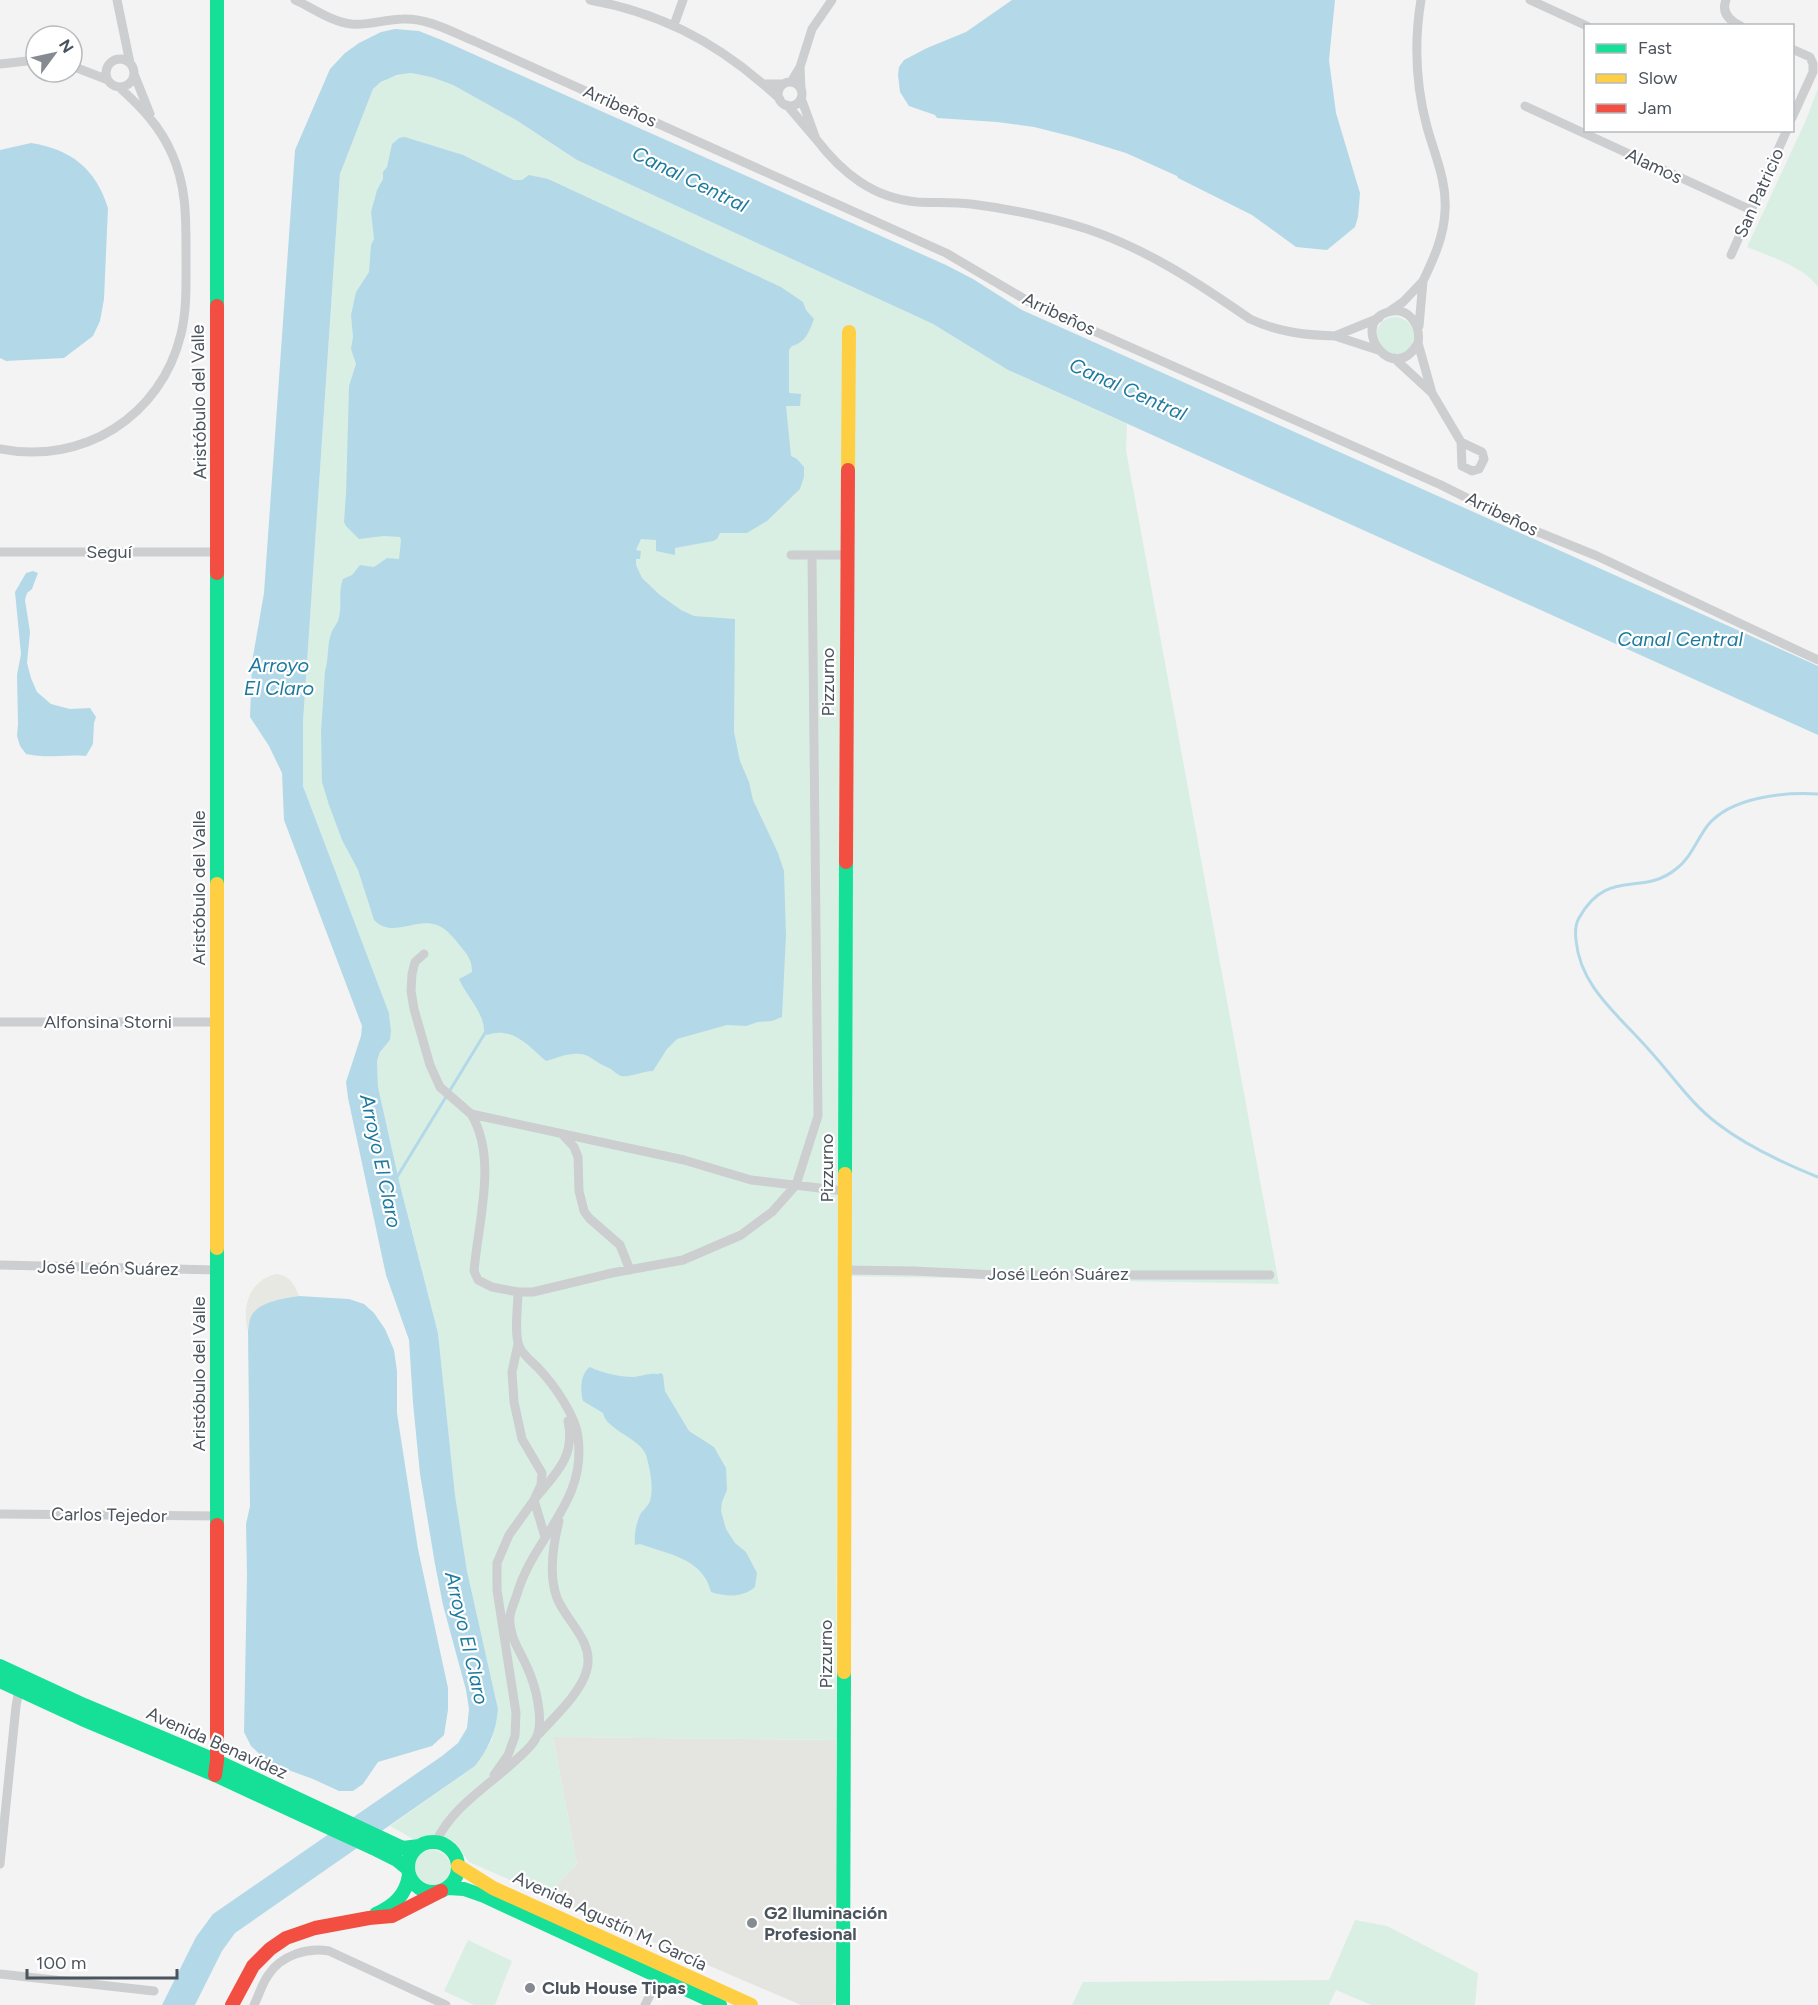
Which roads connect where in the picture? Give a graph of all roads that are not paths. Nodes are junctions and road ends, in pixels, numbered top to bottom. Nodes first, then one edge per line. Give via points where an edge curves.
1 (117, 0) edge
2 (217, 0) edge
3 (295, 0) edge
4 (590, 0) edge
5 (683, 0) edge
6 (832, 0) edge
7 (1421, 0) edge
8 (1530, 0) edge
9 (1726, 0) edge
10 (1737, 24) edge
11 (674, 25) junction
12 (1584, 25) edge
13 (123, 33) junction
14 (1794, 50) edge
15 (24, 61) edge
16 (112, 62) junction
17 (130, 63) junction
18 (0, 64) edge
19 (800, 67) junction
20 (84, 68) edge
21 (84, 71) edge
22 (134, 74) junction
23 (108, 80) junction
24 (787, 83) junction
25 (764, 84) junction
26 (118, 87) junction
27 (801, 93) junction
28 (783, 102) junction
29 (1525, 106) dead end
30 (1794, 115) edge
31 (153, 119) junction
32 (1786, 132) edge
33 (816, 139) junction
34 (1751, 210) junction
35 (1731, 255) dead end
36 (1423, 280) junction
37 (1390, 311) junction
38 (1378, 318) junction
39 (1418, 328) junction
40 (849, 332) dead end
41 (1335, 336) junction
42 (1418, 343) junction
43 (1378, 350) junction
44 (1394, 358) junction
45 (1432, 393) junction
46 (1461, 442) dead end
47 (0, 448) edge
48 (0, 552) edge
49 (218, 552) junction
50 (791, 555) dead end
51 (847, 555) junction
52 (812, 556) junction
53 (1818, 660) edge
54 (424, 954) dead end
55 (0, 1022) edge
56 (217, 1022) junction
57 (471, 1114) junction
58 (562, 1134) junction
59 (796, 1185) junction
60 (844, 1191) junction
61 (0, 1265) edge
62 (217, 1270) junction
63 (630, 1270) junction
64 (846, 1270) junction
65 (1270, 1275) dead end
66 (518, 1292) junction
67 (518, 1344) junction
68 (565, 1403) junction
69 (534, 1500) junction
70 (0, 1514) edge
71 (561, 1514) junction
72 (217, 1516) junction
73 (545, 1537) junction
74 (0, 1665) edge
75 (0, 1681) edge
76 (19, 1690) junction
77 (537, 1737) junction
78 (217, 1761) junction
79 (215, 1775) junction
80 (487, 1784) junction
81 (2, 1825) edge
82 (436, 1842) junction
83 (382, 1846) junction
84 (419, 1846) junction
85 (0, 1864) edge
86 (458, 1866) junction
87 (408, 1872) junction
88 (444, 1890) junction
89 (369, 1918) junction
90 (0, 1974) edge
91 (659, 1977) junction
92 (154, 1991) dead end
93 (232, 2005) edge
94 (254, 2005) edge
95 (446, 2005) edge
96 (645, 2005) edge
97 (720, 2005) edge
98 (751, 2005) edge
99 (843, 2005) edge

1 - 13 street
2 - 49 street, Aristóbulo del Valle
3 - 53 street, Arribeños via 341,22 411,19 474,41 946,253 1033,304 1441,485
4 - 11 street via 641,11
5 - 11 street
6 - 19 street via 812,29
7 - 36 street via 1419,90 1445,195 1441,240
8 - 12 street
9 - 10 street via 1725,13
11 - 25 street via 734,60
13 - 16 street
13 - 17 street
14 - 30 street via 1810,57 1814,66
15 - 18 street
16 - 17 street via 124,59
16 - 20 street via 95,69
16 - 23 street via 106,72
17 - 22 street
19 - 24 street
19 - 27 street
21 - 23 street
22 - 26 street via 131,82
22 - 31 street
23 - 26 street
24 - 25 street
24 - 27 street
24 - 28 street via 779,91
25 - 28 street
26 - 31 street
27 - 28 street via 797,104
27 - 33 street
28 - 33 street
29 - 34 street, Alamos
31 - 47 street via 178,168 186,213 184,311 179,341 168,370 159,386 128,419 95,439 52,451 27,453
32 - 34 street, San Patricio
33 - 41 street via 843,171 869,189 901,200 1000,208 1089,230 1181,272 1262,325 1290,333
34 - 35 street, San Patricio
36 - 37 street
36 - 39 street
37 - 38 street
37 - 39 street via 1404,313
38 - 41 street
38 - 43 street via 1372,338
39 - 42 street
40 - 51 street, Pizzurno
41 - 43 street
42 - 44 street via 1409,354
42 - 45 street
43 - 44 street
44 - 45 street
45 - 46 street
48 - 49 street, Seguí
49 - 56 street, Aristóbulo del Valle
50 - 52 street
51 - 52 street
51 - 60 street, Pizzurno
52 - 59 street via 818,1116
54 - 57 street via 412,974 411,991 430,1065 440,1087
55 - 56 street, Alfonsina Storni
56 - 62 street, Aristóbulo del Valle
57 - 58 street
57 - 66 street via 483,1145 484,1192 474,1271 478,1280 492,1287
58 - 59 street via 684,1160 751,1180
58 - 63 street via 578,1157 584,1211 620,1245
59 - 60 street
59 - 63 street via 772,1212 741,1235 683,1260
60 - 64 street, Pizzurno
61 - 62 street, José León Suárez
62 - 72 street, Aristóbulo del Valle
63 - 66 street
64 - 65 street, José León Suárez via 997,1275
64 - 99 street, Pizzurno
66 - 67 street
67 - 68 street
67 - 69 street via 512,1372 514,1402 522,1439 542,1473
68 - 69 street via 570,1450 564,1464
68 - 71 street via 578,1434 579,1455 573,1491
69 - 73 street
69 - 80 street via 509,1534 497,1563 497,1590 516,1713 515,1736 508,1755
70 - 72 street, Carlos Tejedor
71 - 73 street
71 - 77 street via 553,1546 555,1588 568,1618 579,1631 588,1668 578,1689
72 - 78 street, Aristóbulo del Valle
73 - 77 street via 521,1580 510,1616 513,1640 528,1669 538,1702
74 - 78 street, Avenida Benavídez
75 - 76 street, Avenida Benavídez
76 - 79 street, Avenida Benavídez
76 - 81 street
77 - 80 street
78 - 79 street, Aristóbulo del Valle
78 - 83 street, Avenida Benavídez via 337,1819
79 - 83 street, Avenida Benavídez via 325,1827
80 - 82 street via 471,1797
81 - 85 street
82 - 84 street
82 - 86 street via 451,1850
83 - 84 street, Avenida Benavídez
83 - 87 street, Avenida Benavídez
84 - 87 street via 409,1860
86 - 88 street via 454,1882
86 - 98 street, Avenida Agustín M. García via 493,1888
87 - 88 street via 418,1888 433,1893
87 - 89 street via 408,1886 399,1900
88 - 89 street via 392,1916
88 - 91 street, Avenida Agustín M. García via 464,1889 484,1896
89 - 93 street via 305,1930 277,1943 253,1966
90 - 92 street
91 - 96 street
91 - 97 street, Avenida Agustín M. García
94 - 95 street via 275,1967 293,1955 320,1949

